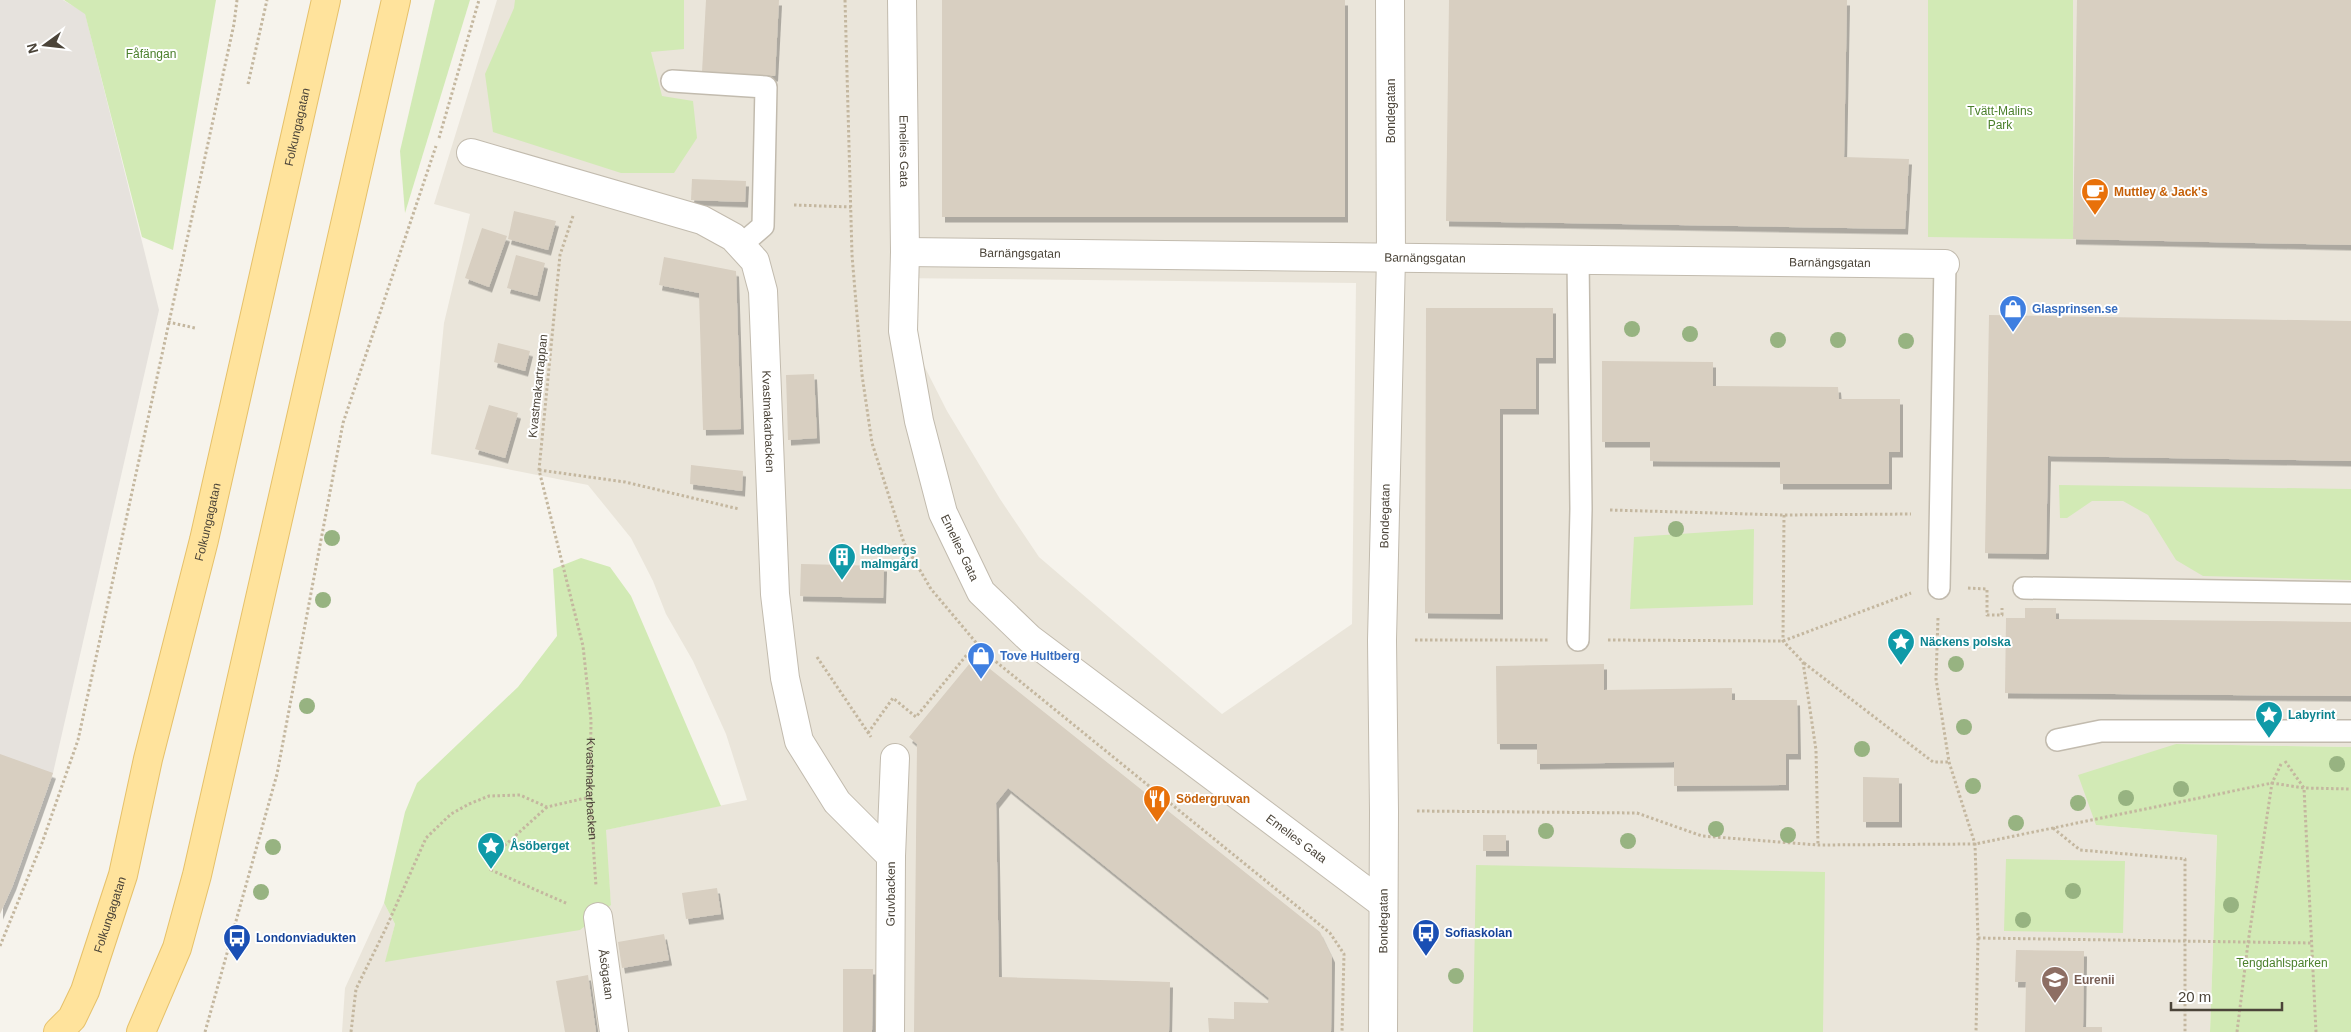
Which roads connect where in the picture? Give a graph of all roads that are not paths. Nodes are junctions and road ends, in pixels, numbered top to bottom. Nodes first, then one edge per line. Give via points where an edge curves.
1 (326, 0) edge
2 (396, 0) edge
3 (902, 0) edge
4 (1390, 0) edge
5 (672, 81) dead end
6 (471, 153) dead end
7 (741, 245) junction
8 (905, 252) junction
9 (1392, 257) junction
10 (1578, 258) junction
11 (1944, 264) joint
12 (1939, 588) road end
13 (2024, 588) dead end
14 (2351, 592) edge
15 (1578, 640) road end
16 (2351, 731) edge
17 (2057, 740) dead end
18 (895, 758) dead end
19 (891, 856) junction
20 (1382, 903) junction
21 (598, 917) road end
22 (66, 1027) edge
23 (141, 1032) edge
24 (614, 1032) edge
25 (890, 1032) edge
26 (1383, 1032) edge

1 - 22 main road, Folkungagatan via 124,874 84,991
2 - 23 main road via 197,875 177,948
3 - 8 street, Emelies Gata
4 - 9 street, Bondegatan
5 - 7 lane via 766,88 763,226
6 - 7 street, Kvastmakarbacken via 702,220
7 - 19 street, Kvastmakarbacken via 755,261 763,291 776,604 785,678 799,741 837,802
8 - 9 street, Barnängsgatan
8 - 20 street, Emelies Gata via 904,332 919,421 943,512 981,592 1030,639
9 - 10 street, Barnängsgatan
9 - 20 street, Bondegatan via 1382,640
10 - 11 street, Barnängsgatan
10 - 15 lane via 1581,509
11 - 12 lane
13 - 14 lane
16 - 17 lane via 2101,731
18 - 19 street, Gruvbacken
19 - 25 street, Gruvbacken
20 - 26 street, Bondegatan
21 - 24 street, Åsögatan

